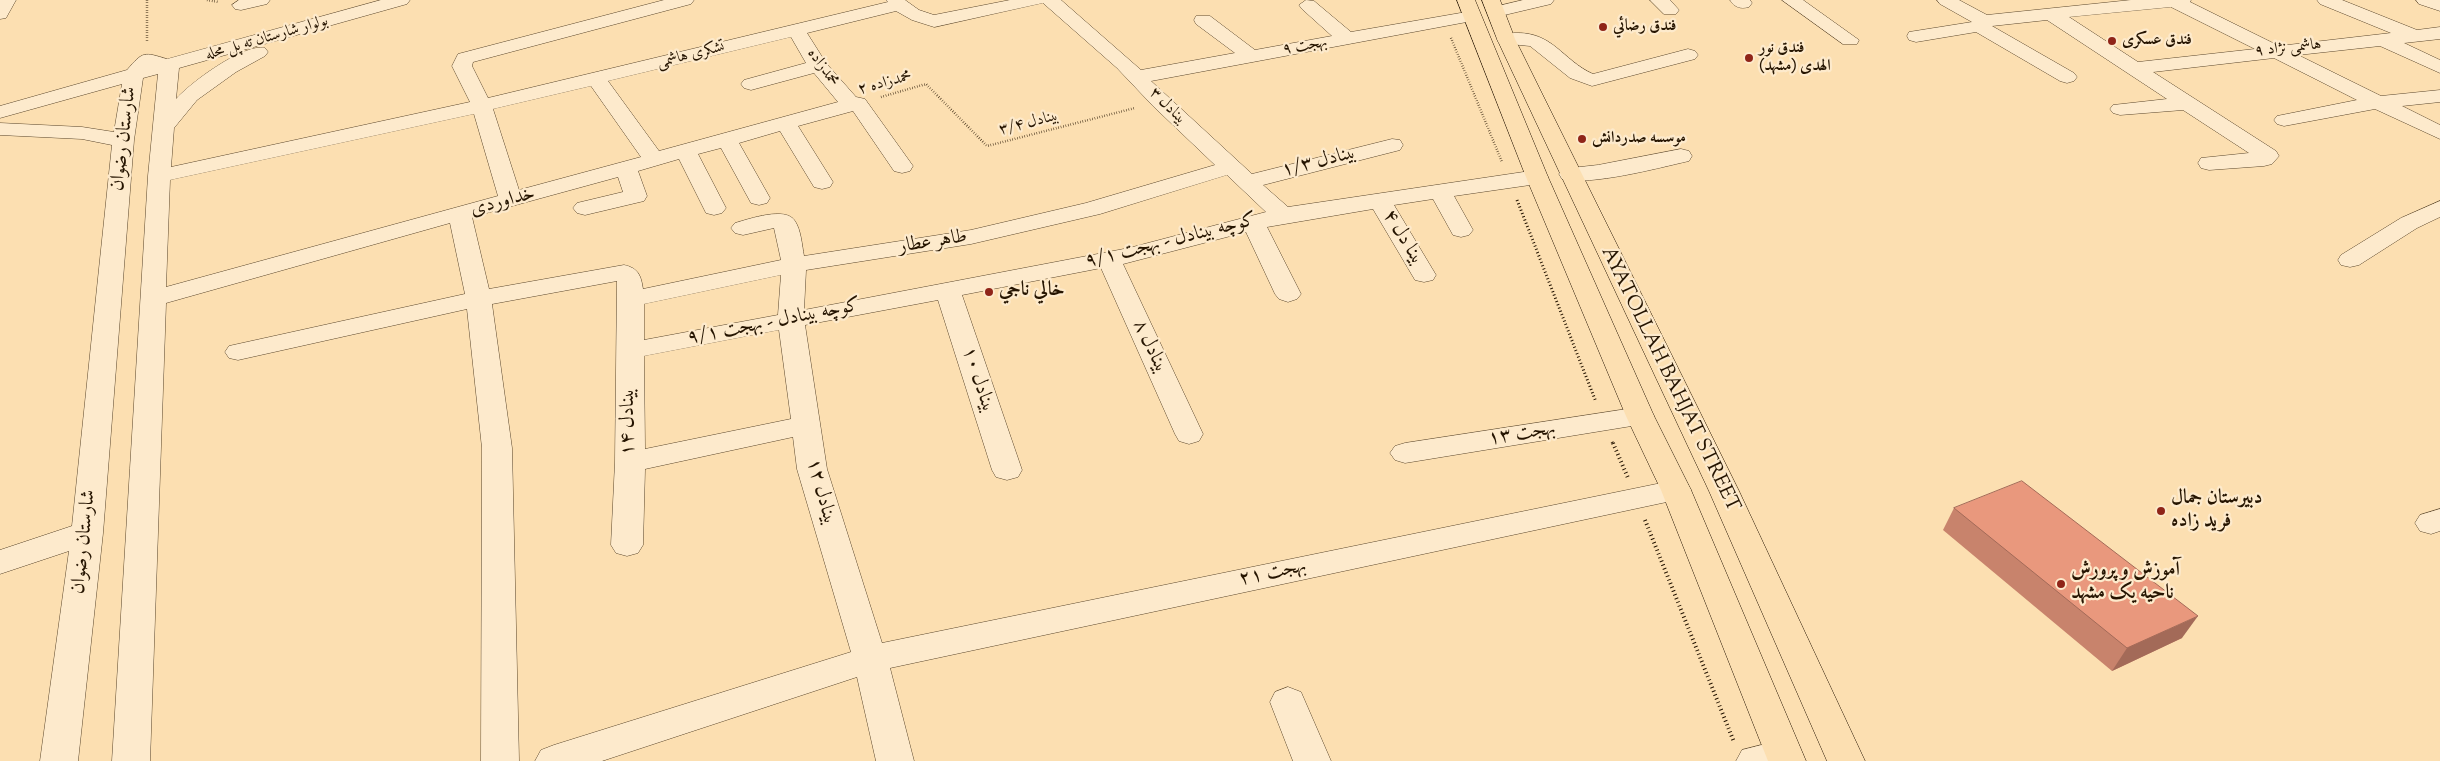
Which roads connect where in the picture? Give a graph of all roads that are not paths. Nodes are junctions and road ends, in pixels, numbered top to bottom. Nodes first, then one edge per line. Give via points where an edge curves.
1 (7, 0) edge
2 (261, 0) edge
3 (356, 0) edge
4 (401, 0) edge
5 (684, 0) edge
6 (1036, 0) edge
7 (1077, 0) edge
8 (1545, 0) edge
9 (1791, 0) edge
10 (1946, 0) edge
11 (2178, 0) edge
12 (2326, 0) edge
13 (2425, 0) edge
14 (897, 2) edge
15 (1053, 2) edge
16 (2132, 2) edge
17 (241, 5) dead end
18 (1308, 5) dead end
19 (2440, 6) edge
20 (1481, 7) edge
21 (0, 14) edge
22 (2051, 14) junction
23 (333, 20) junction
24 (1202, 20) dead end
25 (1982, 23) junction
26 (796, 30) junction
27 (2440, 33) edge
28 (1916, 36) dead end
29 (2413, 36) junction
30 (1347, 39) junction
31 (1506, 39) junction
32 (2381, 39) junction
33 (1850, 40) dead end
34 (2273, 51) junction
35 (1688, 55) dead end
36 (1251, 56) junction
37 (818, 66) junction
38 (150, 67) junction
39 (2136, 68) junction
40 (2440, 68) edge
41 (1138, 77) junction
42 (2067, 78) dead end
43 (596, 79) junction
44 (751, 84) dead end
45 (2440, 96) edge
46 (0, 97) edge
47 (2379, 102) junction
48 (2190, 103) junction
49 (855, 104) junction
50 (482, 106) junction
51 (2120, 109) dead end
52 (0, 112) edge
53 (2284, 120) dead end
54 (785, 123) junction
55 (164, 126) junction
56 (0, 129) edge
57 (2440, 133) edge
58 (124, 140) junction
59 (726, 140) junction
60 (1392, 145) dead end
61 (686, 151) junction
62 (1681, 156) dead end
63 (654, 160) junction
64 (2209, 163) dead end
65 (902, 166) dead end
66 (626, 168) junction
67 (1239, 174) junction
68 (1570, 174) junction
69 (159, 176) junction
70 (1537, 177) junction
71 (822, 182) dead end
72 (1440, 191) junction
73 (759, 198) dead end
74 (1379, 200) junction
75 (511, 201) junction
76 (585, 208) dead end
77 (714, 208) dead end
78 (2440, 208) edge
79 (460, 215) junction
80 (1283, 215) junction
81 (1253, 223) junction
82 (743, 228) dead end
83 (1461, 230) dead end
84 (1109, 259) junction
85 (2350, 260) dead end
86 (794, 265) junction
87 (1424, 276) dead end
88 (948, 290) junction
89 (1288, 294) dead end
90 (155, 298) junction
91 (479, 299) junction
92 (631, 299) junction
93 (791, 320) junction
94 (630, 351) junction
95 (238, 352) dead end
96 (1640, 416) junction
97 (806, 425) junction
98 (1188, 434) dead end
99 (1405, 453) dead end
100 (630, 462) junction
101 (1007, 470) dead end
102 (1676, 490) junction
103 (87, 533) junction
104 (627, 545) dead end
105 (0, 562) edge
106 (870, 659) junction
107 (1288, 702) dead end
108 (1765, 755) edge
109 (59, 761) edge
110 (131, 761) edge
111 (500, 761) edge
112 (554, 761) edge
113 (895, 761) edge
114 (1312, 761) edge
115 (1846, 761) edge

1 - 21 street
2 - 17 street
3 - 38 street, بولوار شارستان ته پل محله
4 - 23 street, بولوار شارستان ته پل محله
5 - 50 street via 465,58 462,66
6 - 14 street via 934,21
7 - 15 street
8 - 20 street, بهجت ۹
9 - 33 street
10 - 25 street
11 - 16 street
11 - 34 street
12 - 29 street
13 - 19 street
14 - 26 street, تشکری هاشمی
15 - 41 street, بینادل ۳
16 - 22 street
18 - 30 street
20 - 30 street, بهجت ۹ via 1444,22
20 - 31 main road, AYATOLLAH BAHJAT STREET
20 - 70 main road, AYATOLLAH BAHJAT STREET
22 - 25 street
22 - 39 street
23 - 38 street, بولوار شارستان ته پل محله
23 - 55 street via 278,42 229,68 190,96
24 - 36 street
25 - 28 street
25 - 42 street
26 - 37 street, محمدزاده
26 - 43 street, تشکری هاشمی
27 - 29 street, هاشمی نژاد ۹
29 - 32 street, هاشمی نژاد ۹
30 - 36 street, بهجت ۹
31 - 35 street via 1522,38 1537,42 1581,76 1592,80
31 - 68 main road, AYATOLLAH BAHJAT STREET
32 - 34 street, هاشمی نژاد ۹
32 - 40 street
34 - 39 street, هاشمی نژاد ۹
34 - 47 street
36 - 41 street, بهجت ۹
37 - 44 street
37 - 49 street, محمدزاده
38 - 46 street
38 - 52 street
38 - 55 street, شارستان رضوان
38 - 58 street, شارستان رضوان
39 - 48 street
41 - 67 street, بینادل ۳ via 1160,102
43 - 50 street, تشکری هاشمی
43 - 63 street
45 - 47 street
47 - 53 street
47 - 57 street
48 - 51 street
48 - 64 street via 2268,156 2264,159
49 - 54 street, خداوردی
49 - 65 street, محمدزاده
50 - 69 street, تشکری هاشمی
50 - 75 street
54 - 59 street, خداوردی
54 - 71 street
55 - 69 street, شارستان رضوان
56 - 58 street via 82,133
58 - 103 street, شارستان رضوان
59 - 61 street, خداوردی
59 - 73 street
60 - 67 street, بینادل ۱/۳
61 - 63 street, خداوردی
61 - 77 street
62 - 68 street via 1598,172
63 - 66 street, خداوردی
66 - 75 street, خداوردی
66 - 76 street via 636,196
67 - 80 street, بینادل ۳
67 - 86 street, طاهر عطار via 971,237
68 - 115 main road, AYATOLLAH BAHJAT STREET via 1724,492
69 - 90 street, شارستان رضوان
70 - 72 street, کوچه بینادل - بهجت ۹/۱
70 - 96 main road, AYATOLLAH BAHJAT STREET
72 - 74 street, کوچه بینادل - بهجت ۹/۱
72 - 83 street
74 - 80 street, کوچه بینادل - بهجت ۹/۱
74 - 87 street, بینا دل ۴
75 - 79 street, خداوردی
78 - 85 street via 2408,223
79 - 90 street, خداوردی
79 - 91 street
80 - 81 street, کوچه بینادل - بهجت ۹/۱
81 - 84 street, کوچه بینادل - بهجت ۹/۱
81 - 89 street
82 - 86 street, بینادل ۱۲ via 783,221
84 - 88 street, کوچه بینادل - بهجت ۹/۱
84 - 98 street, بینادل ۸
86 - 92 street, طاهر عطار
86 - 93 street, بینادل ۱۲
88 - 93 street, کوچه بینادل - بهجت ۹/۱
88 - 101 street, بینادل ۱۰
90 - 110 street, شارستان رضوان
91 - 92 street, بینادل ۱۴ via 624,272 629,277
91 - 95 street
91 - 111 street via 497,448
92 - 94 street, بینادل ۱۴
93 - 94 street, کوچه بینادل - بهجت ۹/۱
93 - 97 street, بینادل ۱۲
94 - 100 street, بینادل ۱۴
96 - 99 street, بهجت ۱۳
96 - 102 main road, AYATOLLAH BAHJAT STREET
97 - 100 street
97 - 106 street, بینادل ۱۲ via 812,469
100 - 104 street, بینادل ۱۴
102 - 106 street, بهجت ۲۱
102 - 108 main road, AYATOLLAH BAHJAT STREET
103 - 105 street
103 - 109 street, شارستان رضوان
106 - 112 street, بهجت ۲۱
106 - 113 street, بینادل ۱۲
107 - 114 street

